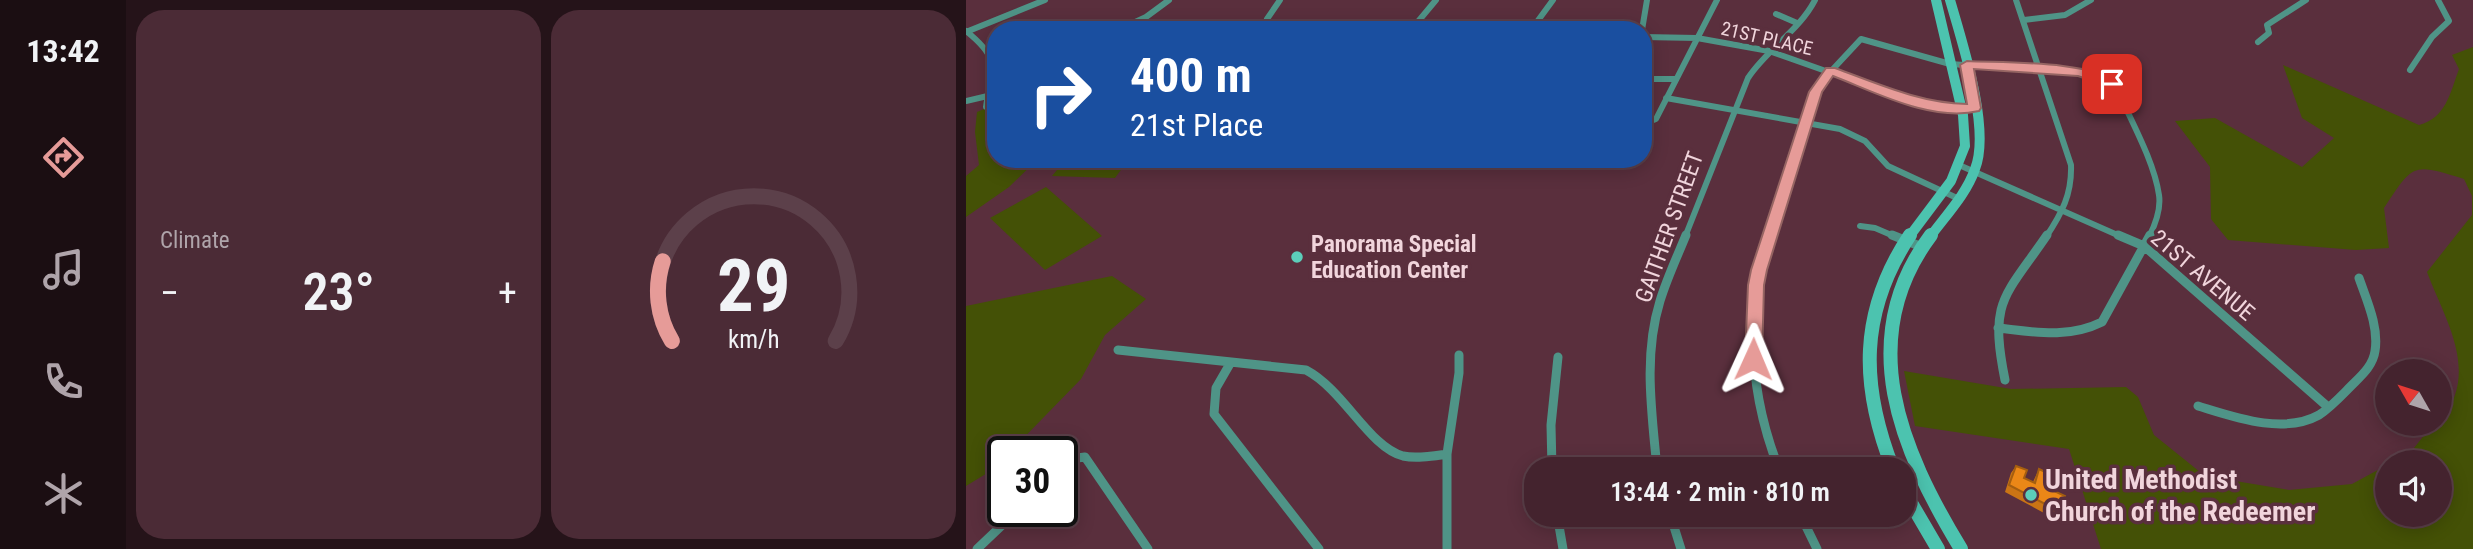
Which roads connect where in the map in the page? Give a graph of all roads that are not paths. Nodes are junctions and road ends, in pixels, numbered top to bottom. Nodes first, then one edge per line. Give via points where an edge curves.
1 (1045, 0) edge
2 (1169, 0) edge
3 (1280, 0) edge
4 (1436, 0) edge
5 (1553, 0) edge
6 (1647, 0) edge
7 (1717, 0) edge
8 (1815, 0) edge
9 (1936, 0) edge
10 (1950, 0) edge
11 (2016, 0) edge
12 (2091, 0) edge
13 (2306, 0) edge
14 (2438, 0) edge
15 (1776, 14) dead end
16 (1267, 19) dead end
17 (2024, 20) junction
18 (997, 21) edge
19 (1137, 21) edge
20 (1417, 21) edge
21 (1538, 21) edge
22 (1644, 21) edge
23 (1797, 23) junction
24 (987, 25) edge
25 (1868, 30) dead end
26 (967, 33) edge
27 (1652, 37) edge
28 (1698, 38) junction
29 (1864, 39) junction
30 (2258, 42) dead end
31 (987, 49) edge
32 (1769, 51) junction
33 (1950, 64) junction
34 (1967, 65) junction
35 (2039, 69) junction
36 (2410, 70) dead end
37 (1831, 71) junction
38 (1652, 79) edge
39 (1676, 79) junction
40 (987, 96) edge
41 (1666, 98) junction
42 (966, 101) edge
43 (1961, 108) junction
44 (1974, 108) junction
45 (1735, 110) junction
46 (1652, 121) edge
47 (1807, 122) junction
48 (1959, 165) junction
49 (1975, 170) junction
50 (1942, 191) junction
51 (1957, 198) junction
52 (2062, 210) junction
53 (1860, 226) dead end
54 (1906, 240) junction
55 (2144, 246) junction
56 (1922, 247) junction
57 (2359, 278) dead end
58 (1998, 328) junction
59 (1118, 350) dead end
60 (1459, 355) dead end
61 (1558, 357) dead end
62 (1231, 362) junction
63 (2005, 380) dead end
64 (2198, 406) dead end
65 (2328, 407) junction
66 (1447, 454) junction
67 (1552, 457) edge
68 (1656, 457) edge
69 (1774, 457) edge
70 (1889, 457) edge
71 (1078, 458) edge
72 (1916, 511) edge
73 (1000, 527) edge
74 (1560, 527) edge
75 (1674, 527) edge
76 (1806, 527) edge
77 (977, 549) edge
78 (1148, 549) edge
79 (1319, 549) edge
80 (1447, 549) edge
81 (1563, 549) edge
82 (1681, 549) edge
83 (1817, 549) edge
84 (1938, 549) edge
85 (1961, 549) edge

1 - 18 street
2 - 19 street
3 - 16 street
4 - 20 street
5 - 21 street
6 - 22 street
7 - 28 street
8 - 23 street, GAITHER STREET
9 - 33 main road
10 - 34 main road
11 - 17 street
12 - 17 street via 2065,15
13 - 30 street via 2267,25 2269,33
14 - 36 street via 2449,21
15 - 23 street
17 - 35 street
23 - 32 street, GAITHER STREET
24 - 26 street
25 - 29 street
26 - 31 street
27 - 28 street, 21ST PLACE
28 - 32 street, 21ST PLACE
28 - 39 street
29 - 33 street
29 - 37 street
32 - 37 street, 21ST PLACE
32 - 45 street, GAITHER STREET via 1753,69
33 - 34 street
33 - 43 main road
34 - 35 street
34 - 44 main road
35 - 52 street via 2073,174 2072,194
35 - 55 street via 2095,76 2117,89 2160,198
37 - 43 street, 21ST PLACE via 1922,105
37 - 47 street via 1816,92
38 - 39 street
39 - 41 street
40 - 42 street
41 - 45 street
41 - 46 street
43 - 44 street, 21ST PLACE
43 - 48 main road via 1965,148
44 - 49 main road via 1980,146
45 - 47 street
45 - 68 street, GAITHER STREET via 1668,273 1653,330 1649,373
47 - 50 street via 1856,136 1888,166
47 - 69 street via 1756,285 1753,359 1758,401
48 - 49 street, 21ST AVENUE
48 - 50 main road
49 - 51 main road
49 - 52 street, 21ST AVENUE
50 - 51 street
50 - 54 main road
51 - 56 main road
52 - 55 street, 21ST AVENUE
52 - 58 street via 2003,300
53 - 54 street
54 - 56 street
54 - 70 main road via 1878,293 1869,350 1875,413
55 - 58 street via 2102,322 2088,330 2062,334
55 - 65 street, 21ST AVENUE
56 - 85 main road via 1896,303 1890,356 1894,397 1898,422 1919,478
57 - 65 street via 2374,335 2374,354 2367,369
58 - 63 street
59 - 62 street
60 - 66 street
61 - 67 street
62 - 66 street via 1312,373 1327,381 1394,453 1415,457
62 - 79 street via 1216,388 1214,414
64 - 65 street via 2273,422 2303,421
66 - 80 street
71 - 78 street via 1091,463
72 - 84 main road
73 - 77 street
74 - 81 street
75 - 82 street
76 - 83 street

